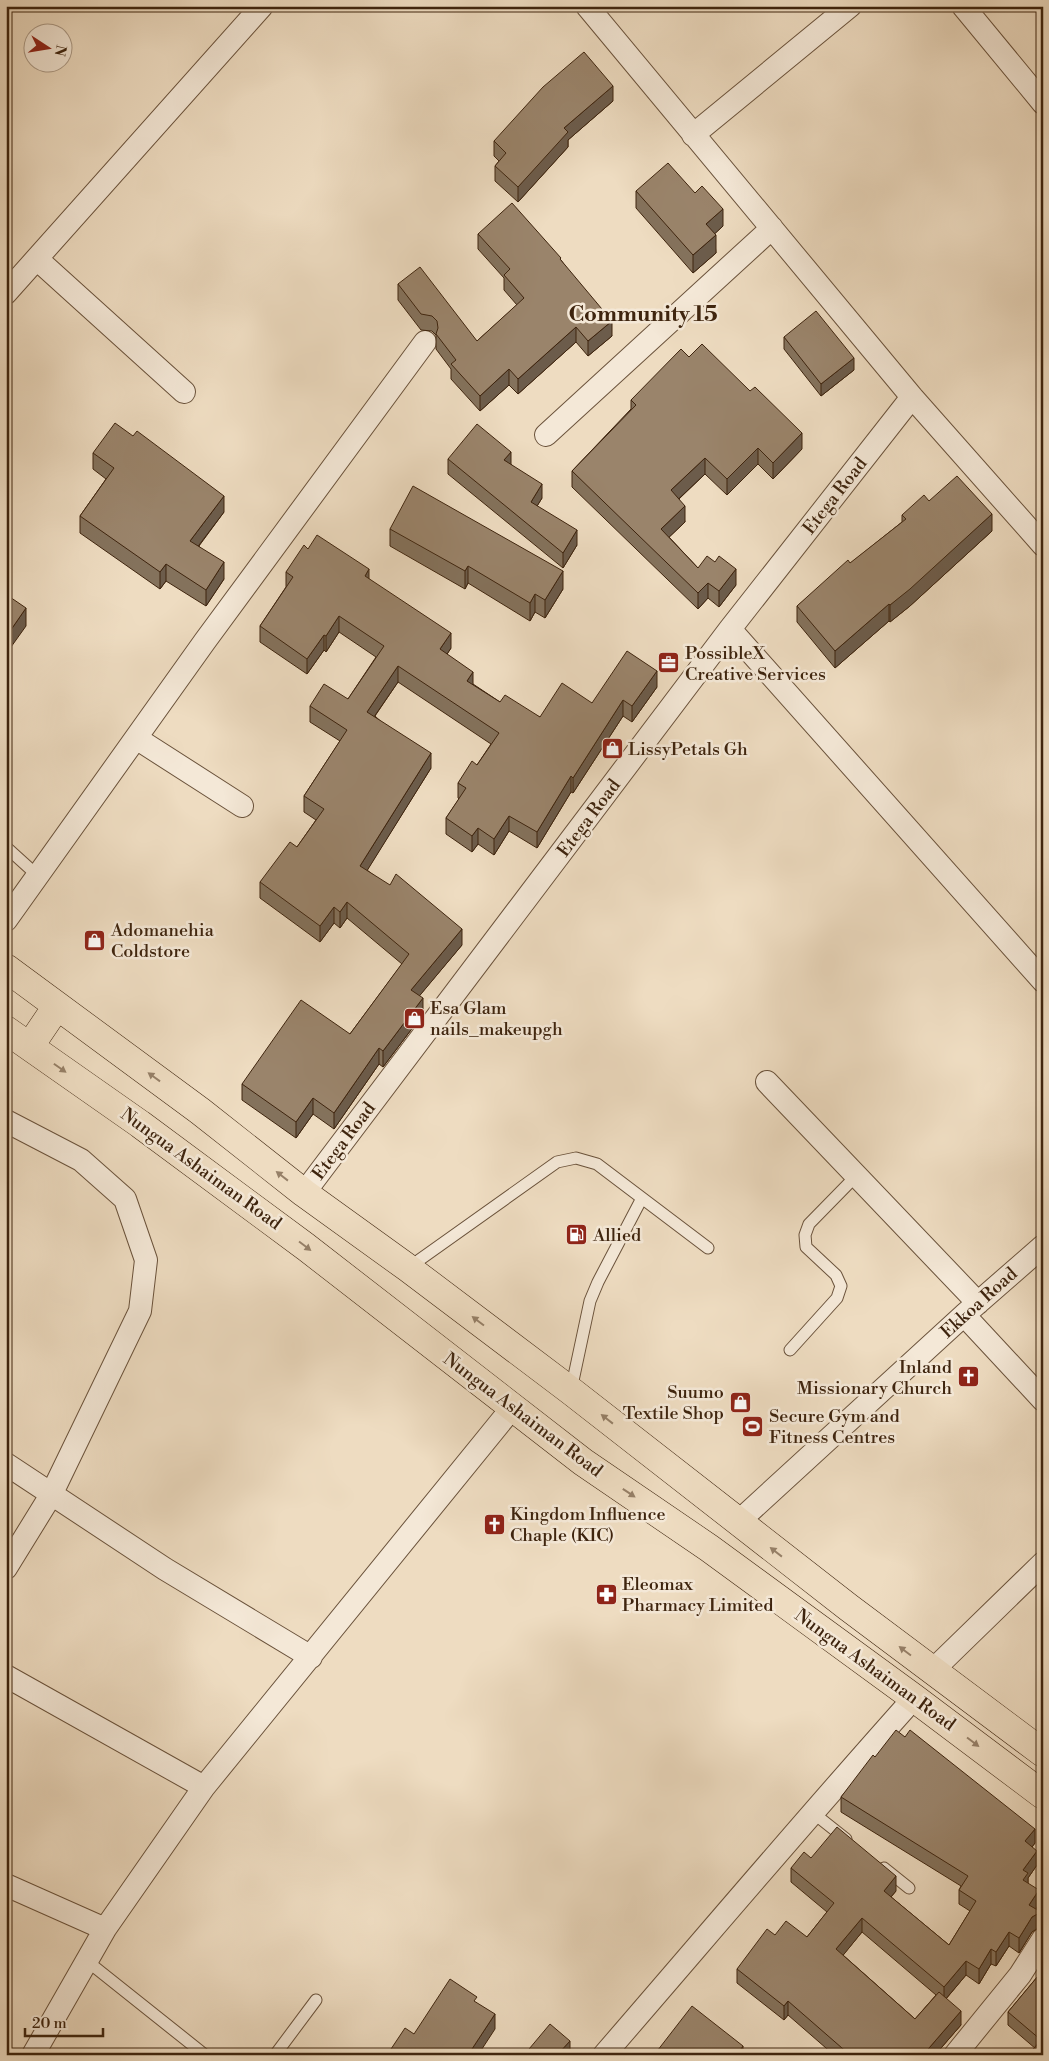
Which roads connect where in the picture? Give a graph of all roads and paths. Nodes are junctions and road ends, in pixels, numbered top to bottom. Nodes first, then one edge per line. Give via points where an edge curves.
1 (262, 6) edge
2 (587, 6) edge
3 (850, 6) edge
4 (963, 6) edge
5 (1043, 103) edge
6 (693, 135) junction
7 (772, 228) junction
8 (37, 259) junction
9 (6, 293) edge
10 (425, 342) dead end
11 (184, 392) dead end
12 (912, 398) junction
13 (546, 435) dead end
14 (1043, 545) edge
15 (730, 629) junction
16 (136, 738) junction
17 (242, 806) dead end
18 (6, 847) edge
19 (38, 876) junction
20 (6, 920) edge
21 (6, 968) edge
22 (1043, 981) edge
23 (58, 1006) junction
24 (6, 1030) edge
25 (30, 1046) junction
26 (767, 1082) dead end
27 (6, 1121) edge
28 (856, 1176) junction
29 (304, 1193) junction
30 (642, 1198) junction
31 (1043, 1246) edge
32 (708, 1248) dead end
33 (408, 1268) junction
34 (971, 1309) junction
35 (790, 1350) dead end
36 (571, 1391) junction
37 (1043, 1400) edge
38 (512, 1408) junction
39 (6, 1464) edge
40 (51, 1495) junction
41 (738, 1522) junction
42 (1043, 1563) edge
43 (6, 1568) edge
44 (311, 1657) junction
45 (932, 1671) junction
46 (6, 1676) edge
47 (914, 1698) junction
48 (1043, 1753) edge
49 (204, 1788) junction
50 (1043, 1795) edge
51 (812, 1812) junction
52 (857, 1847) edge
53 (872, 1859) edge
54 (6, 1885) edge
55 (909, 1888) dead end
56 (105, 1929) junction
57 (1043, 1939) edge
58 (87, 1961) junction
59 (316, 2000) dead end
60 (33, 2055) edge
61 (205, 2055) edge
62 (275, 2055) edge
63 (604, 2055) edge
64 (955, 2055) edge

1 - 8 street
2 - 6 street
3 - 6 street
4 - 5 street
6 - 7 street
7 - 12 street
7 - 13 street
8 - 9 street
8 - 11 street
10 - 16 street
12 - 14 street
12 - 15 street, Etega Road
15 - 22 street
15 - 29 street, Etega Road
16 - 17 street
16 - 19 street
18 - 19 lane
19 - 20 street
21 - 23 main road, Nungua Ashaiman Road
23 - 25 main road
29 -> 23 main road, Nungua Ashaiman Road
24 - 25 main road, Nungua Ashaiman Road
25 -> 38 main road, Nungua Ashaiman Road via 306,1247
26 - 28 street
27 - 40 street via 81,1160 125,1199 146,1260 140,1311
28 - 34 street
28 - 35 lane via 809,1224 806,1246 836,1275 841,1286 837,1298
29 - 33 main road, Nungua Ashaiman Road
30 - 32 lane
30 - 33 lane via 597,1164 576,1158 557,1162
30 - 36 lane via 590,1301
31 - 34 street, Ekkoa Road
36 -> 33 main road, Nungua Ashaiman Road
34 - 37 street
34 - 41 street, Ekkoa Road
41 -> 36 main road, Nungua Ashaiman Road
38 - 44 street
38 -> 47 main road, Nungua Ashaiman Road via 582,1462 709,1548
39 - 40 street
40 - 43 street
40 - 44 street via 165,1569
45 -> 41 main road, Nungua Ashaiman Road
42 - 45 street
44 - 49 street
45 - 48 main road, Nungua Ashaiman Road
46 - 49 street
47 -> 50 main road, Nungua Ashaiman Road
47 - 51 street
49 - 56 street
51 - 52 lane
51 - 63 street
53 - 55 lane
54 - 56 street
56 - 58 street
57 - 64 street via 1020,1974
58 - 60 street
58 - 61 lane
59 - 62 lane

